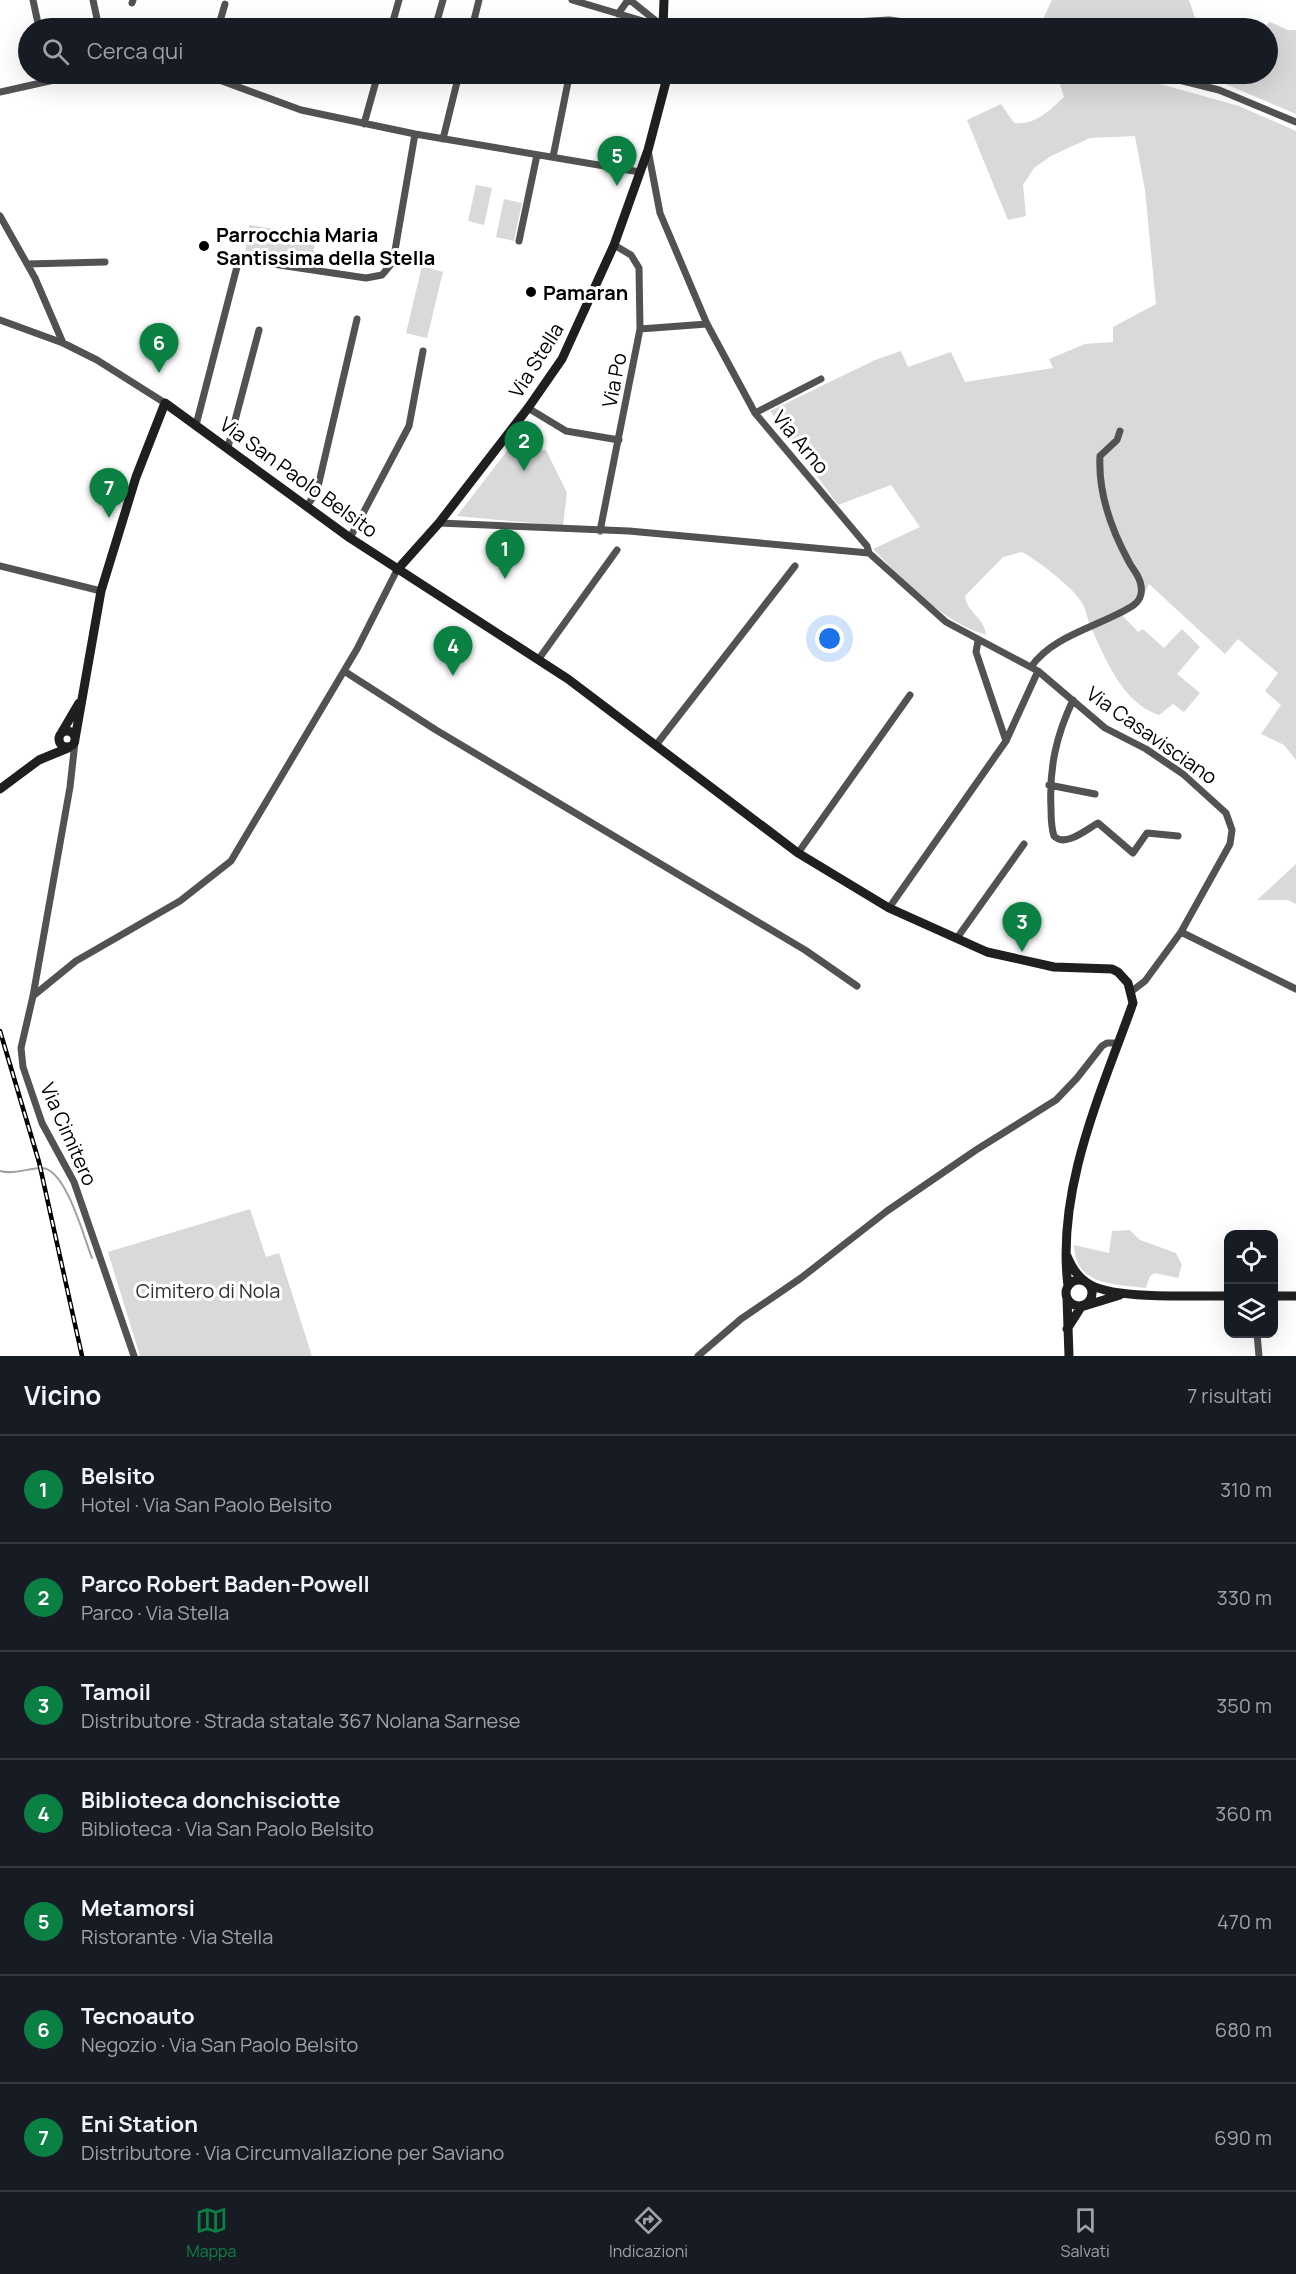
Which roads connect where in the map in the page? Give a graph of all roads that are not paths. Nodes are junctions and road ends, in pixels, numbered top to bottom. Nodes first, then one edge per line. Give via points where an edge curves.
1 (33, 0) edge
2 (93, 0) edge
3 (399, 0) edge
4 (443, 0) edge
5 (479, 0) edge
6 (572, 0) edge
7 (629, 0) edge
8 (664, 0) edge
9 (225, 4) dead end
10 (618, 14) junction
11 (37, 18) edge
12 (97, 18) edge
13 (221, 18) edge
14 (394, 18) edge
15 (438, 18) edge
16 (474, 18) edge
17 (631, 18) edge
18 (651, 18) edge
19 (663, 18) edge
20 (25, 84) edge
21 (231, 84) edge
22 (375, 84) edge
23 (457, 84) edge
24 (568, 84) edge
25 (665, 84) edge
26 (1195, 84) edge
27 (0, 92) edge
28 (1296, 122) edge
29 (364, 123) junction
30 (415, 134) junction
31 (443, 139) junction
32 (648, 150) junction
33 (537, 155) junction
34 (553, 157) junction
35 (640, 172) junction
36 (0, 216) edge
37 (519, 241) dead end
38 (614, 245) junction
39 (105, 262) dead end
40 (27, 264) junction
41 (357, 319) dead end
42 (0, 320) edge
43 (707, 324) junction
44 (640, 328) junction
45 (259, 330) dead end
46 (63, 343) junction
47 (423, 351) dead end
48 (821, 379) dead end
49 (165, 403) junction
50 (528, 408) junction
51 (755, 413) junction
52 (196, 425) junction
53 (1120, 431) dead end
54 (619, 440) junction
55 (228, 447) junction
56 (307, 506) junction
57 (439, 522) junction
58 (600, 531) junction
59 (350, 538) junction
60 (617, 550) dead end
61 (869, 553) junction
62 (0, 566) edge
63 (795, 566) dead end
64 (397, 570) junction
65 (101, 591) junction
66 (978, 641) junction
67 (537, 660) junction
68 (1034, 669) junction
69 (344, 671) junction
70 (82, 693) junction
71 (910, 695) dead end
72 (1073, 700) junction
73 (61, 734) junction
74 (1006, 741) junction
75 (73, 743) junction
76 (656, 746) junction
77 (54, 752) junction
78 (31, 765) junction
79 (73, 767) junction
80 (1050, 785) junction
81 (0, 789) edge
82 (1095, 794) dead end
83 (1178, 836) dead end
84 (1024, 844) dead end
85 (798, 854) junction
86 (889, 908) junction
87 (1181, 932) junction
88 (957, 938) junction
89 (858, 986) dead end
90 (1296, 989) edge
91 (1132, 991) junction
92 (33, 996) junction
93 (1119, 1043) junction
94 (1066, 1254) junction
95 (1086, 1283) junction
96 (1068, 1286) junction
97 (1123, 1294) junction
98 (1224, 1296) edge
99 (1278, 1296) edge
100 (1296, 1296) edge
101 (1067, 1298) junction
102 (1085, 1304) junction
103 (1067, 1329) junction
104 (1257, 1338) edge
105 (134, 1356) edge
106 (698, 1356) edge
107 (1069, 1356) edge
108 (1259, 1356) edge

1 - 11 street
2 - 12 street
3 - 14 street
4 - 15 street
5 - 16 street
6 - 10 street
7 - 10 street
7 - 18 street
8 - 19 main road
9 - 13 street
10 - 17 street
20 - 27 street
21 - 29 street via 301,110
22 - 29 street
23 - 31 street
24 - 34 street
25 - 32 main road
26 - 28 street
29 - 30 street
30 - 31 street
30 - 52 street via 393,262 382,275 366,278 238,259
31 - 33 street
32 - 35 main road, Via Stella
32 - 43 street, Via Arno via 656,202
33 - 34 street
33 - 37 street
34 - 35 street
35 - 38 main road, Via Stella
36 - 40 street
38 - 44 street, Via Po via 631,255 639,268
38 - 50 main road, Via Stella via 562,359
39 - 40 street
40 - 46 street
41 - 56 street via 318,491
42 - 46 street, Via San Paolo Belsito
43 - 44 street
43 - 51 street, Via Arno
44 - 54 street, Via Po
45 - 55 street
46 - 49 street, Via San Paolo Belsito
47 - 59 street via 409,426
48 - 51 street
49 - 52 main road, Via San Paolo Belsito
49 - 65 main road via 133,487
50 - 54 street via 566,431
50 - 57 main road, Via Stella
51 - 61 street, Via Arno
52 - 55 main road, Via San Paolo Belsito
53 - 68 street via 1117,440 1100,456 1102,495 1113,528 1140,579 1142,595 1127,610 1046,650
54 - 58 street, Via Po
55 - 56 main road, Via San Paolo Belsito
56 - 59 main road, Via San Paolo Belsito
57 - 58 street
57 - 64 main road, Via Stella
58 - 61 street via 762,541
59 - 64 main road, Via San Paolo Belsito
60 - 67 street
61 - 66 street, Via Arno via 946,622
62 - 65 street
63 - 76 street
64 - 67 main road, Via San Paolo Belsito
64 - 69 street
65 - 70 main road
66 - 68 street, Via Arno
66 - 74 street via 976,652
67 - 76 main road, Via San Paolo Belsito
68 - 72 street, Via Casavisciano
68 - 74 street
69 - 89 street via 805,950
69 - 92 street via 231,861 180,901 76,961
70 - 73 main road
70 - 75 main road via 80,724
71 - 85 street
72 - 80 street via 1058,732
72 - 87 street, Via Casavisciano via 1105,728 1146,748 1184,774 1226,813 1232,830 1230,844
73 - 75 main road via 71,732
73 - 75 main road via 60,745
73 - 78 main road
74 - 86 street
75 - 77 main road
75 - 79 street, Via Cimitero
76 - 85 main road, Via San Paolo Belsito
77 - 78 main road
77 - 79 street via 67,755
78 - 81 main road
79 - 92 street, Via Cimitero
80 - 82 street
80 - 83 street via 1052,831 1056,839 1071,838 1098,823 1133,853 1148,833
84 - 88 street
85 - 86 main road, Via San Paolo Belsito
86 - 88 main road, Via San Paolo Belsito
87 - 90 street
87 - 91 street, Via Casavisciano via 1145,981
88 - 91 main road, Via San Paolo Belsito via 987,952 1054,967 1112,969 1124,976
91 - 93 main road via 1133,1003
92 - 105 street, Via Cimitero via 21,1048 23,1067 42,1123 74,1182
93 - 94 main road via 1077,1171
93 - 106 street via 1102,1046 1056,1100 887,1211 741,1319
94 - 95 main road
94 - 96 main road
95 - 96 main road via 1075,1281
95 - 97 main road
95 - 102 main road via 1091,1296
96 - 101 main road
97 - 98 main road
97 - 102 main road
99 - 100 main road
101 - 102 main road via 1075,1306
101 - 103 main road
102 - 103 main road
103 - 107 main road
104 - 108 street

